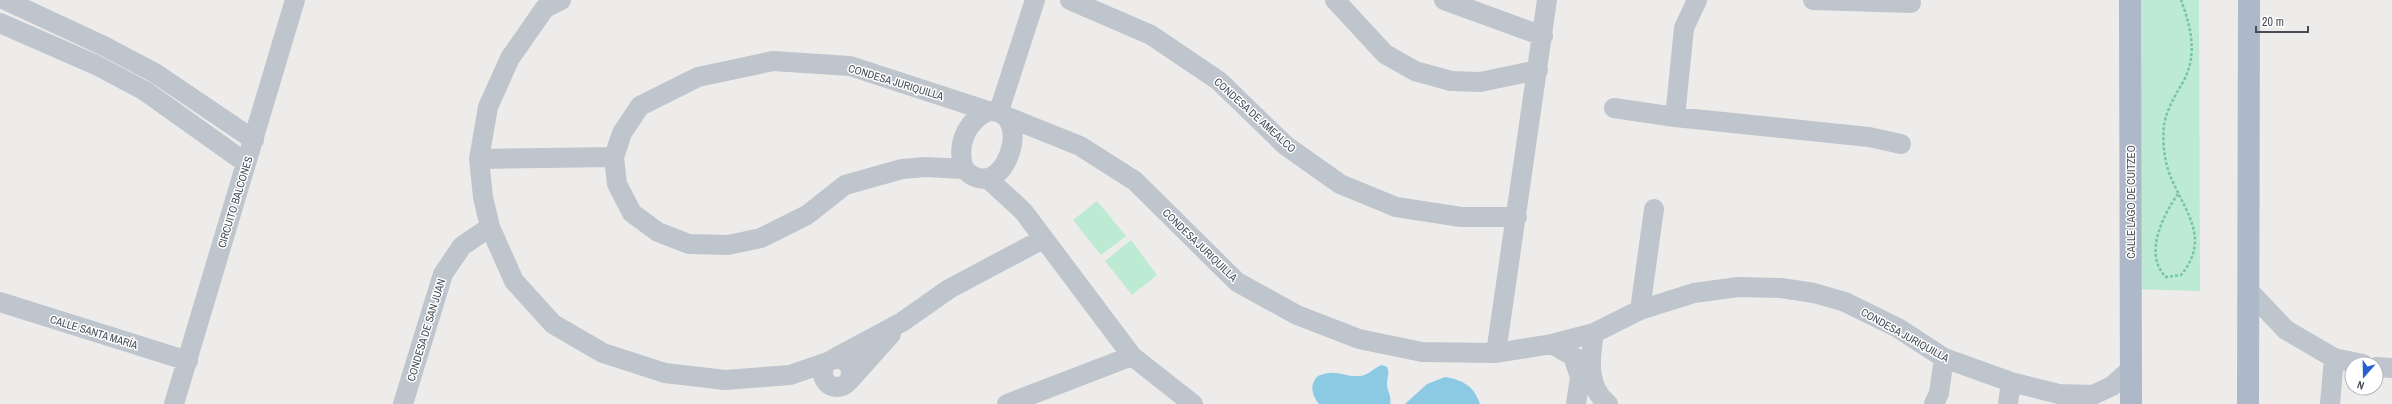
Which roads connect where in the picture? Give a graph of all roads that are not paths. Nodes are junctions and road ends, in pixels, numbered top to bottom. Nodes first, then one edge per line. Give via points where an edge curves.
1 (5, 0) edge
2 (295, 0) edge
3 (1035, 0) edge
4 (1070, 0) edge
5 (1334, 0) edge
6 (1444, 0) edge
7 (1547, 0) edge
8 (1697, 0) edge
9 (1813, 0) edge
10 (2130, 0) edge
11 (2248, 0) edge
12 (550, 3) edge
13 (1910, 3) dead end
14 (0, 12) edge
15 (0, 23) edge
16 (1543, 36) junction
17 (104, 46) junction
18 (96, 65) junction
19 (1538, 70) junction
20 (201, 104) junction
21 (1614, 108) dead end
22 (998, 113) junction
23 (1675, 117) junction
24 (188, 122) junction
25 (254, 140) junction
26 (1901, 144) dead end
27 (614, 157) junction
28 (479, 159) junction
29 (246, 163) junction
30 (964, 169) junction
31 (987, 178) junction
32 (1654, 209) dead end
33 (1517, 217) junction
34 (490, 227) junction
35 (1043, 239) junction
36 (2248, 290) junction
37 (0, 302) edge
38 (1640, 310) junction
39 (902, 322) junction
40 (1594, 333) junction
41 (1552, 344) junction
42 (1496, 353) junction
43 (1132, 356) junction
44 (1944, 358) junction
45 (2334, 358) junction
46 (2344, 360) edge
47 (188, 361) junction
48 (830, 361) junction
49 (2131, 369) junction
50 (790, 375) junction
51 (2011, 382) junction
52 (838, 391) edge
53 (406, 403) edge
54 (174, 404) edge
55 (1007, 404) edge
56 (1193, 404) edge
57 (1576, 404) edge
58 (1608, 404) edge
59 (1934, 404) edge
60 (2008, 404) edge
61 (2131, 404) edge
62 (2248, 404) edge
63 (2330, 404) edge

1 - 14 street
1 - 17 street
2 - 25 street, CIRCUITO BALCONES
3 - 22 street
4 - 33 street, CONDESA DE AMEALCO via 1151,35 1219,81 1285,145 1340,184 1396,207 1462,217
5 - 19 street via 1385,54 1415,71 1451,81 1480,82
6 - 16 street
7 - 16 street
8 - 23 street via 1684,28
9 - 13 street
10 - 49 main road, CALLE LAGO DE CUITZEO
11 - 36 main road
12 - 28 street via 510,58 488,107
15 - 18 street
16 - 19 street
17 - 18 street
17 - 20 street via 155,73
18 - 24 street via 145,91
19 - 33 street
20 - 24 street
20 - 25 street
21 - 23 street
22 - 27 street, CONDESA JURIQUILLA via 850,66 773,61 698,77 640,106 622,133
22 - 30 street via 980,115 966,132 961,150
22 - 31 street via 1012,130 1010,154 999,171
22 - 42 street, CONDESA JURIQUILLA via 1080,146 1135,181 1237,282 1296,315 1359,339 1422,352
23 - 26 street via 1869,137
24 - 29 street
25 - 29 street, CIRCUITO BALCONES
27 - 28 street
27 - 30 street, CONDESA JURIQUILLA via 617,184 632,213 658,232 689,244 728,245 761,238 807,216 845,185 902,169
28 - 34 street via 483,197
29 - 47 street, CIRCUITO BALCONES
30 - 31 street, CONDESA JURIQUILLA via 978,178
31 - 35 street, CONDESA JURIQUILLA via 1023,211
32 - 38 street
33 - 42 street
34 - 50 street via 514,281 553,324 603,353 665,373 718,380
34 - 53 street, CONDESA DE SAN JUAN via 462,246 443,274
35 - 39 street via 949,289
35 - 43 street, CONDESA JURIQUILLA
36 - 45 street via 2286,330
36 - 62 main road
37 - 47 street, CALLE SANTA MARÍA
38 - 40 street, CONDESA JURIQUILLA
38 - 44 street, CONDESA JURIQUILLA via 1694,293 1738,287 1781,288 1814,293 1846,302 1898,328
39 - 48 street
39 - 52 street
40 - 41 street, CONDESA JURIQUILLA
40 - 58 street via 1590,363 1594,386
41 - 42 street, CONDESA JURIQUILLA
41 - 57 street via 1573,356 1580,377
43 - 55 street
43 - 56 street, CONDESA JURIQUILLA
44 - 51 street, CONDESA JURIQUILLA
44 - 59 street via 1939,393
45 - 46 street
45 - 63 street
47 - 54 street, CIRCUITO BALCONES
48 - 50 street
48 - 52 street via 822,371 824,381
49 - 51 street, CONDESA JURIQUILLA via 2112,386 2092,395 2059,394
49 - 61 main road, CALLE LAGO DE CUITZEO
50 - 52 street
51 - 60 street

